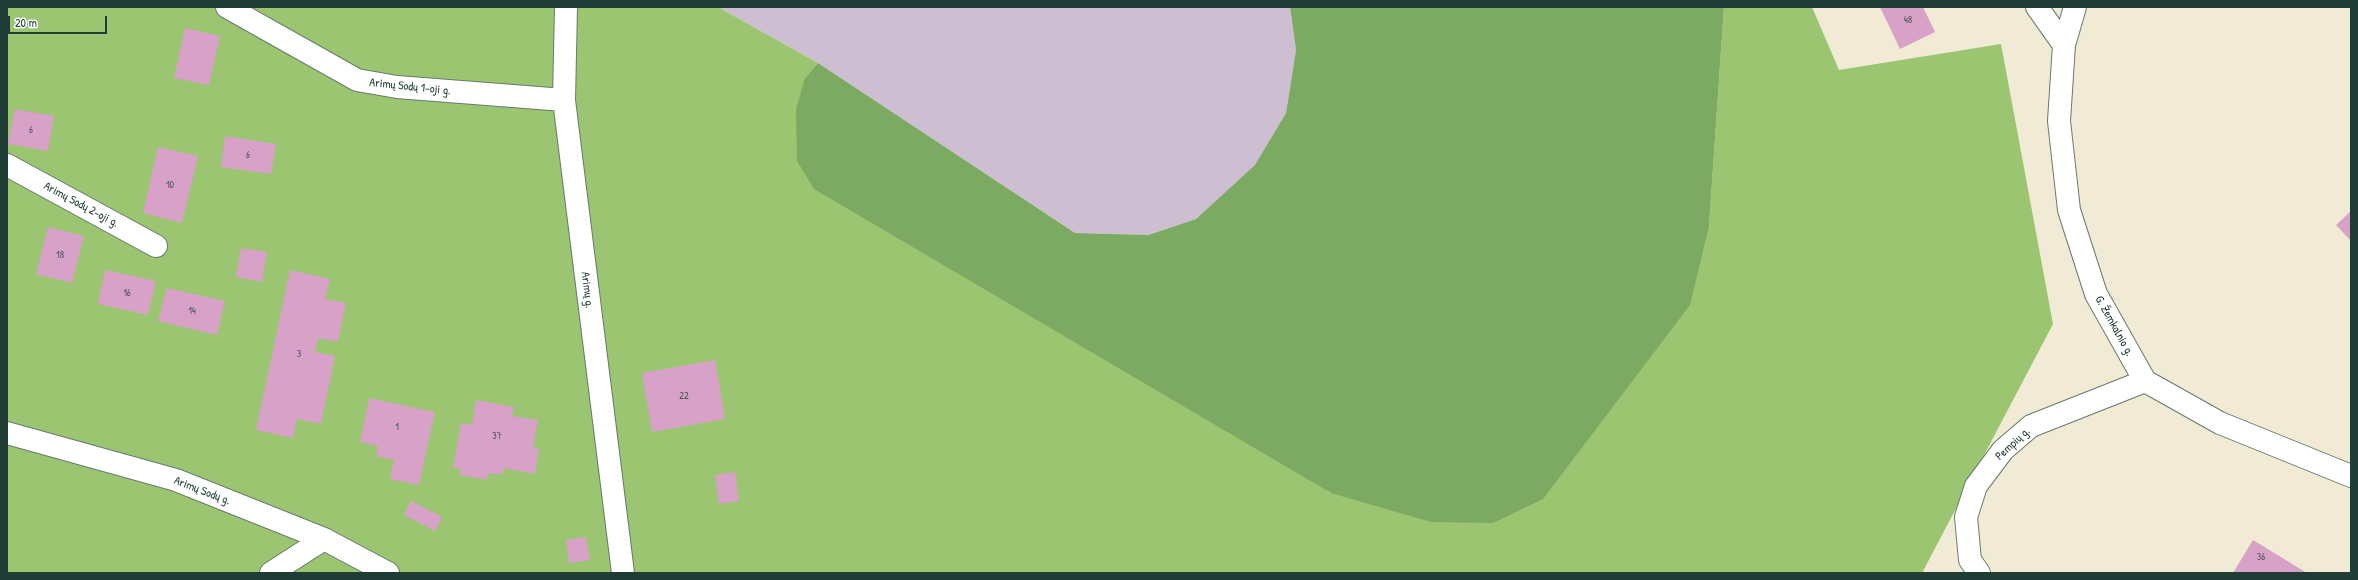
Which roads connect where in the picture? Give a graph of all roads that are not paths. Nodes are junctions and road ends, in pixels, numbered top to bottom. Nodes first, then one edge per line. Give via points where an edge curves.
1 (227, 7) edge
2 (566, 7) edge
3 (2037, 7) edge
4 (2075, 7) edge
5 (2064, 45) junction
6 (564, 100) junction
7 (7, 165) edge
8 (156, 246) dead end
9 (2145, 381) junction
10 (7, 433) edge
11 (2351, 476) edge
12 (324, 539) junction
13 (271, 573) edge
14 (388, 573) edge
15 (623, 573) edge
16 (1979, 573) edge

1 - 6 street, Arimų Sodų 1-oji g. via 357,80 397,87
2 - 6 street, Arimų g.
3 - 5 street
4 - 5 street, G. Žemkalnio g.
5 - 9 street, G. Žemkalnio g. via 2059,121 2069,210 2096,294
6 - 15 street, Arimų g.
7 - 8 street, Arimų Sodų 2-oji g.
9 - 11 street via 2220,424
9 - 16 street, Pempių g. via 2031,426 2003,450 1976,486 1966,517 1970,560
10 - 12 street, Arimų Sodų g. via 176,480
12 - 13 street
12 - 14 street, Arimų Sodų g.

